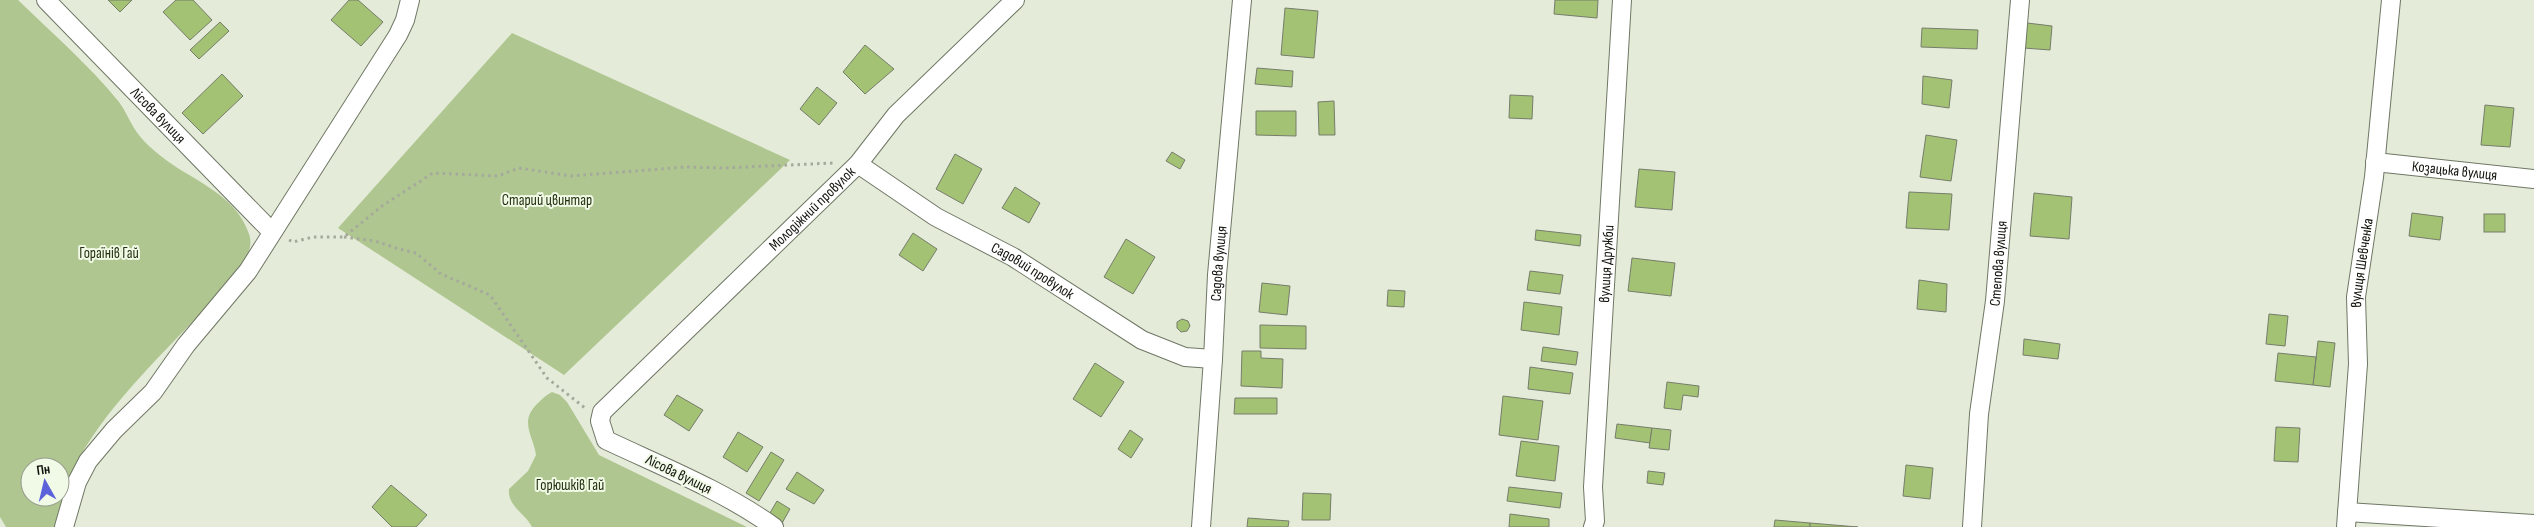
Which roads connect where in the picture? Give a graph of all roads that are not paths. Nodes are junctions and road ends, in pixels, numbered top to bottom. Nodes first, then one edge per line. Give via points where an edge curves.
1 (46, 0) edge
2 (410, 0) edge
3 (1016, 0) edge
4 (1242, 0) edge
5 (1622, 0) edge
6 (2020, 0) edge
7 (2390, 0) edge
8 (2375, 162) junction
9 (858, 164) junction
10 (2534, 179) edge
11 (272, 232) junction
12 (1213, 359) junction
13 (601, 417) joint
14 (2347, 520) edge
15 (2534, 524) edge
16 (64, 527) edge
17 (774, 527) edge
18 (1201, 527) edge
19 (1593, 527) edge
20 (1972, 527) edge

1 - 11 street, Лісова вулиця
2 - 11 street via 398,35
3 - 9 street, Молодіжний провулок via 896,114
4 - 12 street, Садова вулиця via 1217,275
5 - 19 street, вулиця Дружби
6 - 20 street, Степова вулиця via 1996,301 1979,414
7 - 8 street, вулиця Шевченка
8 - 10 street, Козацька вулиця
8 - 14 street, вулиця Шевченка via 2356,297 2358,364
9 - 12 street, Садовий провулок via 936,217 1013,258 1142,340 1180,356
9 - 13 street, Молодіжний провулок
11 - 16 street via 239,284 186,345 153,392 88,461 77,482
12 - 18 street, Садова вулиця
13 - 17 street, Лісова вулиця via 606,440 692,478
14 - 15 street

